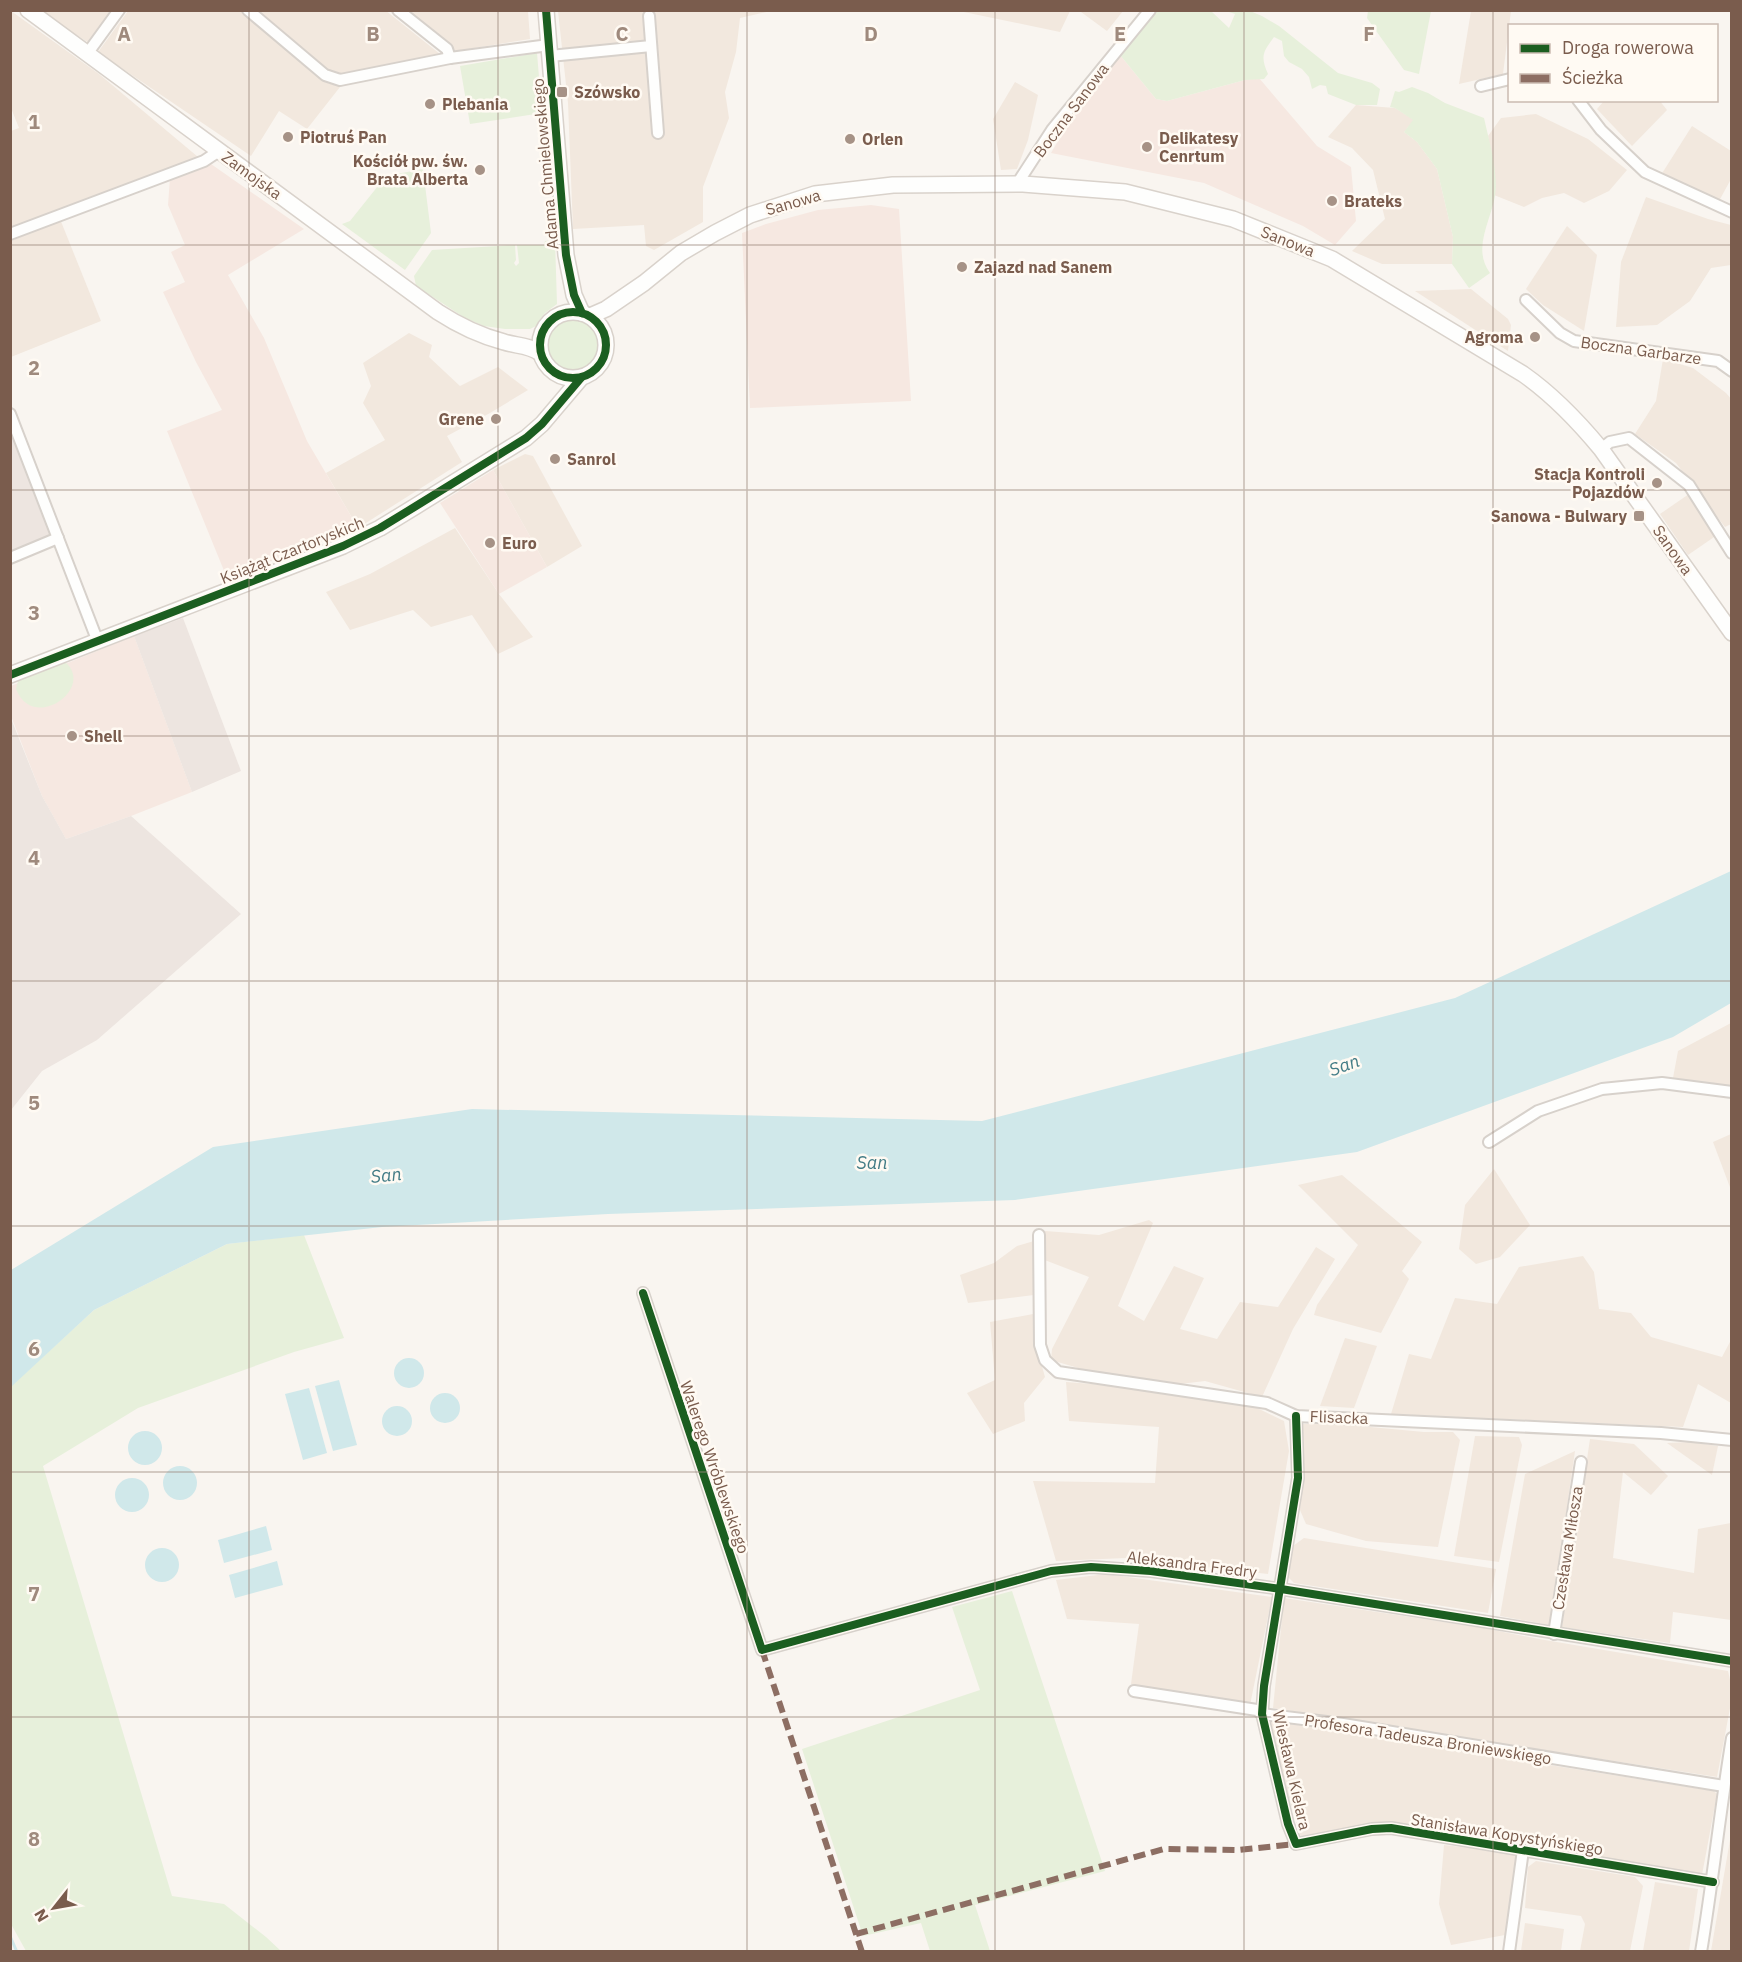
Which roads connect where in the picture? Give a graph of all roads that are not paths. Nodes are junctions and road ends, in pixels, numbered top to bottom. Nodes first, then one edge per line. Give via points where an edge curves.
1 (28, 10) edge
2 (119, 10) edge
3 (248, 10) edge
4 (398, 10) edge
5 (546, 10) edge
6 (1150, 10) edge
7 (649, 16) dead end
8 (651, 46) junction
9 (550, 51) junction
10 (87, 54) junction
11 (450, 58) junction
12 (1508, 79) edge
13 (1481, 86) dead end
14 (1580, 102) edge
15 (658, 133) dead end
16 (219, 151) junction
17 (1017, 184) junction
18 (1731, 212) edge
19 (10, 234) edge
20 (566, 255) junction
21 (644, 283) junction
22 (1526, 300) dead end
23 (558, 315) junction
24 (586, 315) junction
25 (544, 328) junction
26 (479, 333) junction
27 (605, 335) junction
28 (540, 353) junction
29 (1731, 371) edge
30 (553, 373) junction
31 (581, 378) junction
32 (553, 411) junction
33 (10, 414) edge
34 (1601, 449) junction
35 (58, 538) junction
36 (1731, 553) edge
37 (10, 558) edge
38 (1731, 633) edge
39 (98, 642) junction
40 (10, 675) edge
41 (1731, 1092) edge
42 (1489, 1142) dead end
43 (1039, 1236) dead end
44 (643, 1293) dead end
45 (1296, 1416) junction
46 (1731, 1440) edge
47 (1581, 1462) dead end
48 (1281, 1589) junction
49 (1554, 1634) junction
50 (762, 1650) joint
51 (1731, 1661) edge
52 (1134, 1691) dead end
53 (1262, 1714) junction
54 (1731, 1738) edge
55 (1724, 1786) junction
56 (1296, 1844) joint
57 (1523, 1850) junction
58 (1713, 1882) junction
59 (1509, 1952) edge
60 (1701, 1952) edge

1 - 10 main road, Zamojska
2 - 10 street
3 - 11 street via 325,75 340,80
4 - 11 street via 447,49
5 - 9 main road, Adama Chmielowskiego
6 - 17 street, Boczna Sanowa via 1052,130
7 - 8 street
8 - 9 street, Adama Chmielowskiego
8 - 15 street
9 - 11 street
9 - 20 main road, Adama Chmielowskiego
10 - 16 main road, Zamojska
12 - 13 street
14 - 18 street via 1601,130 1645,172
16 - 19 street
16 - 26 main road, Zamojska via 438,312
17 - 21 main road, Sanowa via 893,185 815,194 750,214 681,253
17 - 34 main road, Sanowa via 1125,192 1180,204 1233,219 1332,259 1523,374 1560,403
20 - 23 main road, Adama Chmielowskiego via 562,308
20 - 24 main road, Adama Chmielowskiego via 574,295
21 - 24 main road via 606,309
21 - 27 main road via 613,317
22 - 29 street, Boczna Garbarze via 1560,333 1574,341 1718,361
23 - 24 main road
23 - 25 main road
24 - 27 main road
25 - 26 main road, Zamojska via 526,336
25 - 28 main road
26 - 28 main road, Zamojska
27 - 31 main road via 604,358
28 - 30 main road
30 - 31 main road
30 - 32 main road via 558,381
31 - 32 main road, Książąt Czartoryskich
32 - 39 main road, Książąt Czartoryskich via 538,429 517,444 343,546
33 - 35 street
34 - 36 street via 1610,442 1629,438 1689,485
34 - 38 main road, Sanowa
35 - 37 street
35 - 39 street
39 - 40 main road, Książąt Czartoryskich
41 - 42 street via 1662,1083 1602,1089 1538,1111
43 - 45 street, Flisacka via 1040,1345 1045,1360 1058,1372 1267,1403
44 - 50 street, Walerego Wróblewskiego
45 - 46 street, Flisacka via 1661,1433
45 - 48 street, Wiesława Kielara via 1298,1478
47 - 49 street, Czesława Miłosza
48 - 49 street, Aleksandra Fredry
48 - 50 street, Aleksandra Fredry via 1121,1568 1068,1569
48 - 53 street, Wiesława Kielara
49 - 51 street, Aleksandra Fredry
52 - 53 street, Profesora Tadeusza Broniewskiego via 1257,1710
53 - 55 street, Profesora Tadeusza Broniewskiego
53 - 56 street, Wiesława Kielara
54 - 55 street
55 - 58 street
56 - 57 street, Stanisława Kopystyńskiego via 1391,1828
57 - 58 street, Stanisława Kopystyńskiego
57 - 59 street
58 - 60 street

